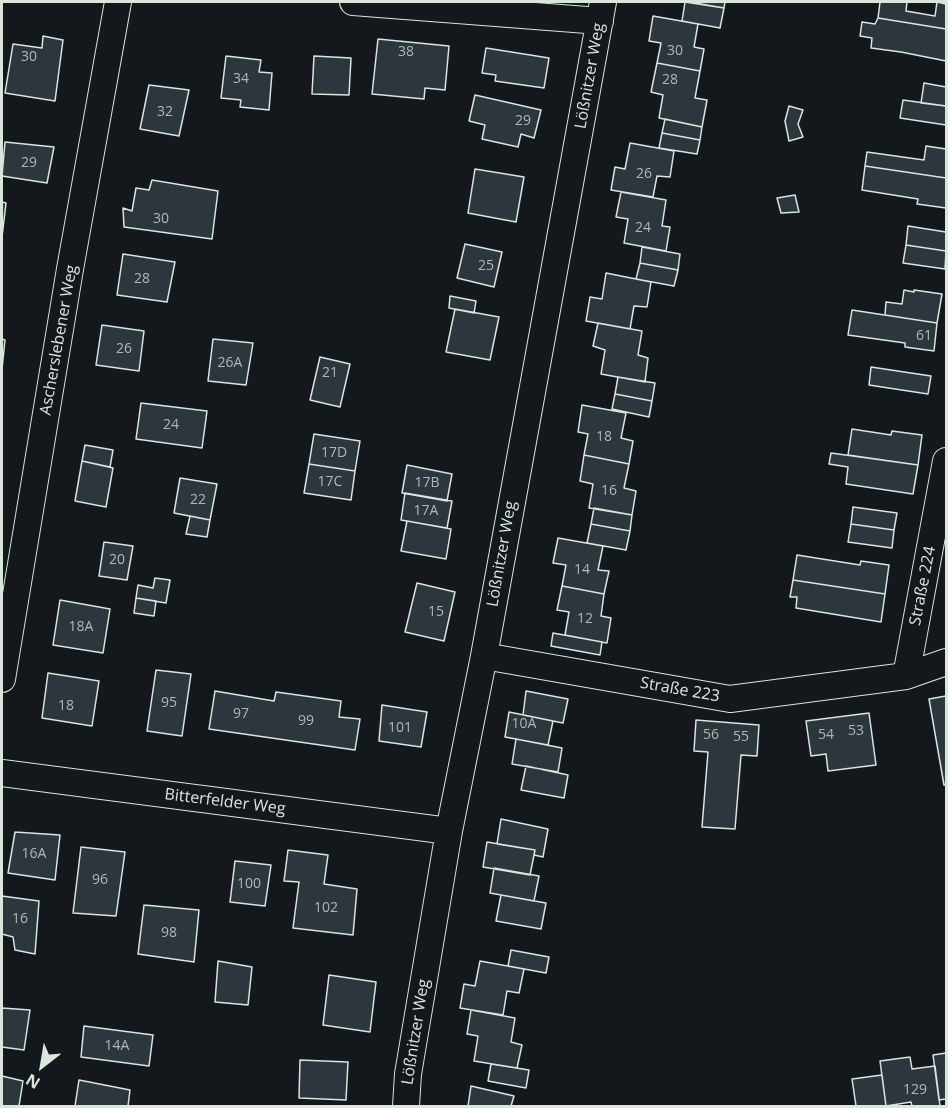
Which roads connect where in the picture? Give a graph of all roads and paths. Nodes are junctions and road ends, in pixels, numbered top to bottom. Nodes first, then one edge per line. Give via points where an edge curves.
1 (118, 2) edge
2 (353, 2) edge
3 (601, 11) edge
4 (946, 461) edge
5 (484, 656) junction
6 (946, 662) edge
7 (906, 676) junction
8 (2, 679) edge
9 (2, 773) edge
10 (449, 831) junction
11 (406, 1107) edge

1 - 8 street, Ascherslebener Weg
2 - 3 street
3 - 5 street, Lößnitzer Weg
4 - 7 street, Straße 224
5 - 7 street, Straße 223 via 730,699
5 - 10 street, Lößnitzer Weg
6 - 7 street, Straße 223
9 - 10 street, Bitterfelder Weg
10 - 11 street, Lößnitzer Weg via 408,1074

